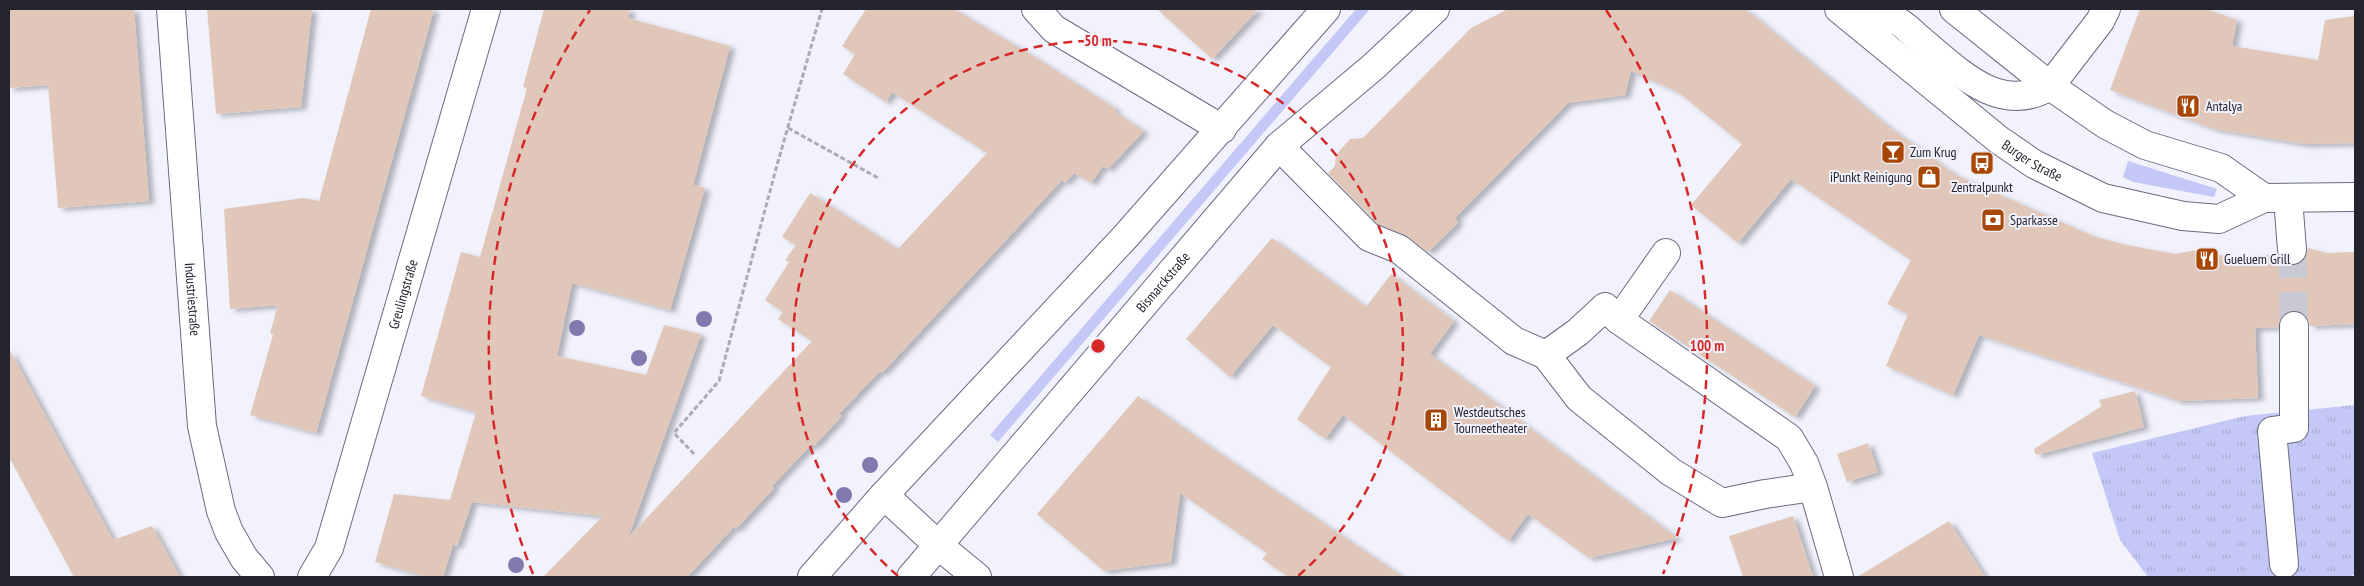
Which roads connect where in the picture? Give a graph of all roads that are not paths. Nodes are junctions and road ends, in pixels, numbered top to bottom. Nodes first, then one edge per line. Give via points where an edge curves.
1 (170, 9) edge
2 (486, 9) edge
3 (1036, 9) edge
4 (1326, 9) edge
5 (1435, 9) edge
6 (1954, 9) edge
7 (2096, 13) edge
8 (1847, 15) edge
9 (2050, 86) junction
10 (1222, 129) junction
11 (1279, 146) junction
12 (2355, 197) edge
13 (2276, 198) junction
14 (2292, 250) tunnel mouth
15 (1666, 253) dead end
16 (1619, 320) junction
17 (2294, 326) tunnel mouth
18 (1546, 355) junction
19 (1813, 487) junction
20 (884, 495) junction
21 (938, 545) junction
22 (2284, 564) dead end
23 (260, 577) edge
24 (312, 577) edge
25 (812, 577) edge
26 (910, 577) edge
27 (977, 577) edge
28 (1839, 577) edge

1 - 23 main road, Industriestraße via 202,426 221,512 244,558
2 - 24 main road, Greulingstraße via 332,539
3 - 10 main road via 1054,29
4 - 10 main road
5 - 11 main road, Bismarckstraße via 1373,67
6 - 9 main road
7 - 9 main road
8 - 9 main road via 1896,21 1972,81 1991,91 2012,97 2035,95
8 - 13 main road, Burger Straße via 1999,140 2034,164 2103,198 2183,216 2218,219
9 - 13 main road via 2126,136 2154,148 2222,168
10 - 20 main road
11 - 18 main road via 1369,236 1399,249 1514,341
11 - 21 main road, Bismarckstraße
12 - 13 main road, Burger Straße
13 - 14 main road
15 - 16 main road
16 - 18 main road via 1605,307
16 - 19 main road via 1789,438
17 - 22 main road via 2294,428 2272,431
18 - 19 main road via 1579,398 1671,472 1722,504
19 - 28 main road
20 - 21 main road
20 - 25 main road
21 - 26 main road, Bismarckstraße
21 - 27 main road

